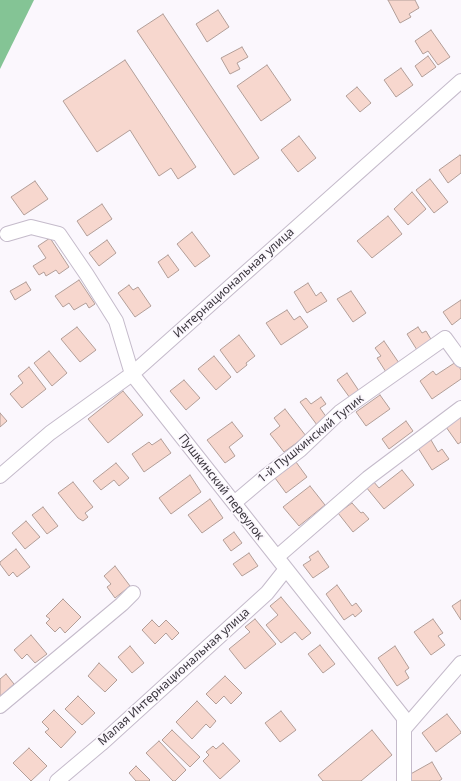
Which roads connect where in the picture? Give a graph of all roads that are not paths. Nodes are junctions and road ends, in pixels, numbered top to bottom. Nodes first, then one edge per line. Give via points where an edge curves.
1 (461, 81) edge
2 (7, 234) dead end
3 (461, 360) edge
4 (132, 374) junction
5 (461, 408) edge
6 (0, 476) edge
7 (234, 503) junction
8 (277, 557) junction
9 (286, 569) junction
10 (133, 593) dead end
11 (461, 662) edge
12 (0, 706) edge
13 (404, 729) junction
14 (57, 781) edge
15 (404, 781) edge

1 - 4 street, Интернациональная улица
2 - 4 street, Пушкинский переулок via 31,227 59,234 116,321
3 - 7 street, 1-й Пушкинский Тупик via 445,338 340,412 300,450
4 - 6 street, Интернациональная улица via 50,432
4 - 7 street, Пушкинский переулок
5 - 8 street via 368,478
7 - 8 street, Пушкинский переулок
8 - 9 street, Пушкинский переулок
9 - 13 street, Пушкинский переулок via 404,718
9 - 14 street, Малая Интернациональная улица via 267,593
10 - 12 street
11 - 13 street
13 - 15 street, Пушкинский переулок

